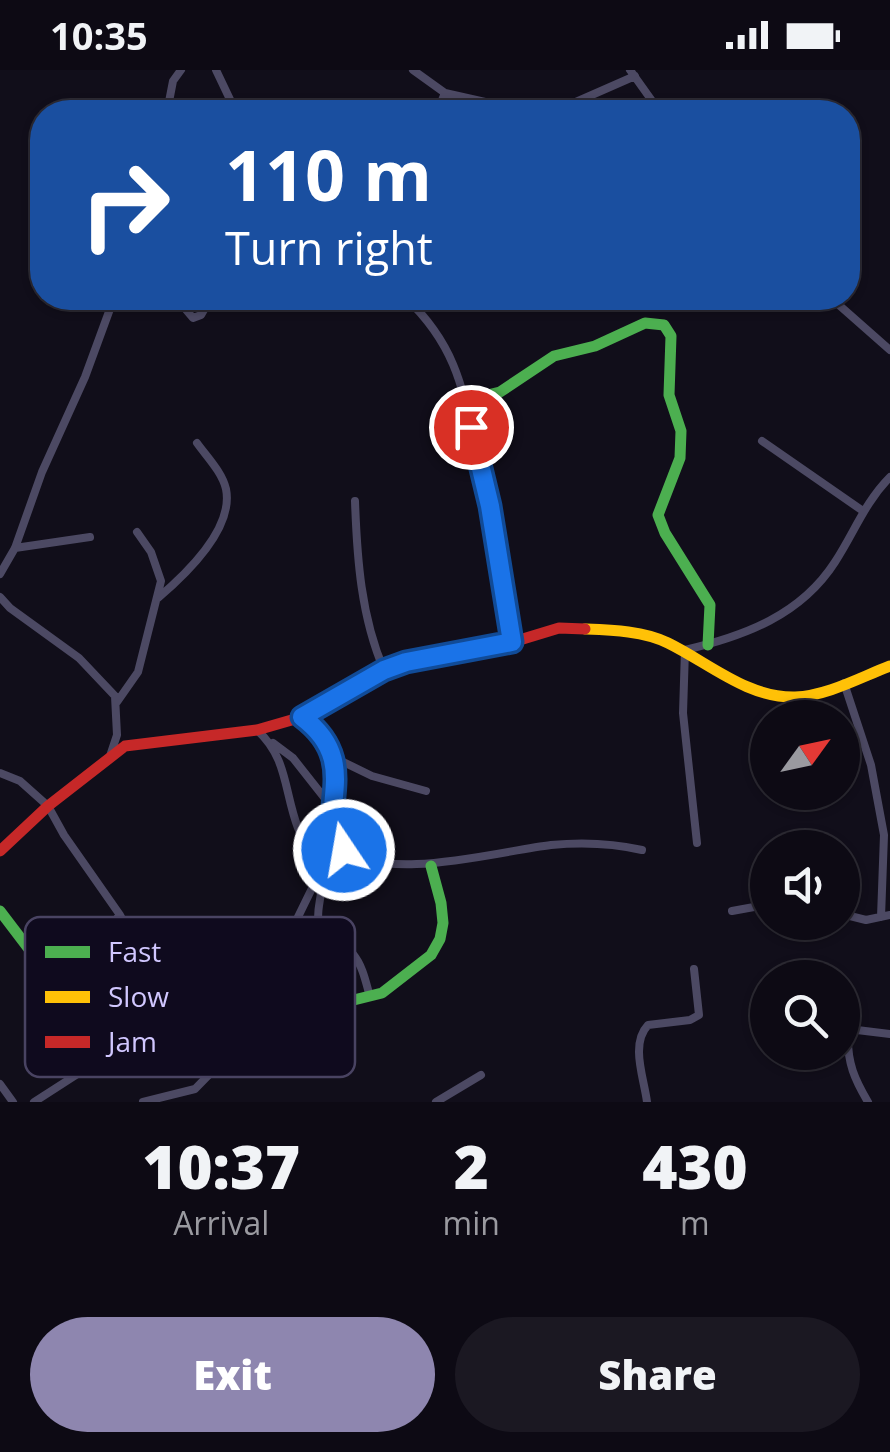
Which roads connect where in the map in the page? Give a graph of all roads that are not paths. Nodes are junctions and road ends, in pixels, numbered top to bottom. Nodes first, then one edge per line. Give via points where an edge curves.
1 (181, 70) edge
2 (216, 70) edge
3 (413, 70) edge
4 (632, 73) edge
5 (444, 93) junction
6 (169, 100) edge
7 (230, 100) edge
8 (441, 100) edge
9 (476, 100) edge
10 (577, 100) edge
11 (651, 100) edge
12 (110, 310) edge
13 (418, 310) edge
14 (845, 310) edge
15 (890, 350) edge
16 (466, 400) junction
17 (762, 441) dead end
18 (197, 444) dead end
19 (890, 477) edge
20 (355, 501) dead end
21 (863, 511) junction
22 (137, 532) dead end
23 (90, 536) dead end
24 (15, 548) junction
25 (0, 574) edge
26 (0, 597) edge
27 (158, 598) junction
28 (512, 642) junction
29 (708, 645) junction
30 (685, 650) junction
31 (890, 666) edge
32 (384, 670) junction
33 (844, 684) junction
34 (117, 702) junction
35 (302, 717) junction
36 (257, 730) junction
37 (269, 741) junction
38 (110, 756) junction
39 (333, 756) junction
40 (0, 773) edge
41 (426, 791) dead end
42 (48, 806) junction
43 (334, 810) junction
44 (697, 843) dead end
45 (642, 850) dead end
46 (0, 851) edge
47 (432, 866) junction
48 (319, 873) junction
49 (750, 907) edge
50 (0, 911) edge
51 (732, 911) dead end
52 (120, 915) edge
53 (886, 916) edge
54 (298, 917) edge
55 (319, 917) edge
56 (860, 918) edge
57 (25, 946) edge
58 (355, 959) edge
59 (694, 970) dead end
60 (370, 997) junction
61 (355, 1000) edge
62 (890, 1034) edge
63 (481, 1075) dead end
64 (72, 1077) edge
65 (204, 1077) edge
66 (0, 1084) edge
67 (13, 1102) edge
68 (34, 1102) edge
69 (143, 1102) edge
70 (436, 1102) edge
71 (647, 1102) edge
72 (868, 1102) edge

1 - 6 street
2 - 7 street
3 - 5 street
4 - 10 street
4 - 11 street
5 - 8 street
5 - 9 street
12 - 24 street
13 - 16 street via 447,350
14 - 15 street
16 - 28 street
16 - 29 street via 500,392 554,356 646,322 664,325 671,336 670,395 681,431 680,458 658,515 710,605
17 - 21 street
18 - 27 street via 222,480 227,502 202,556
19 - 21 street
20 - 32 street via 370,634
21 - 29 street via 809,596 773,622
22 - 27 street via 157,565
23 - 24 street
24 - 25 street
26 - 34 street via 98,675
27 - 34 street via 138,672
28 - 30 street via 582,627
28 - 32 street
29 - 30 street
30 - 33 street via 728,678 774,694 820,694
30 - 44 street via 683,713
31 - 33 street
32 - 35 street
33 - 53 street via 884,834
34 - 38 street
35 - 36 street
35 - 39 street
36 - 37 street
36 - 38 street via 126,746
37 - 43 street via 293,758
37 - 48 street
38 - 42 street
39 - 41 street
39 - 43 street
40 - 42 street
42 - 46 street
42 - 52 street
43 - 47 street via 333,834 344,850 381,862
45 - 47 street via 554,845
47 - 60 street via 440,940 422,963
48 - 54 street
48 - 55 street
49 - 51 street
50 - 57 street
53 - 56 street
58 - 60 street
59 - 71 street via 698,1014 648,1024 641,1033
60 - 61 street
62 - 72 street via 857,1030 848,1036 856,1086
63 - 70 street
64 - 68 street
65 - 69 street via 194,1089
66 - 67 street

